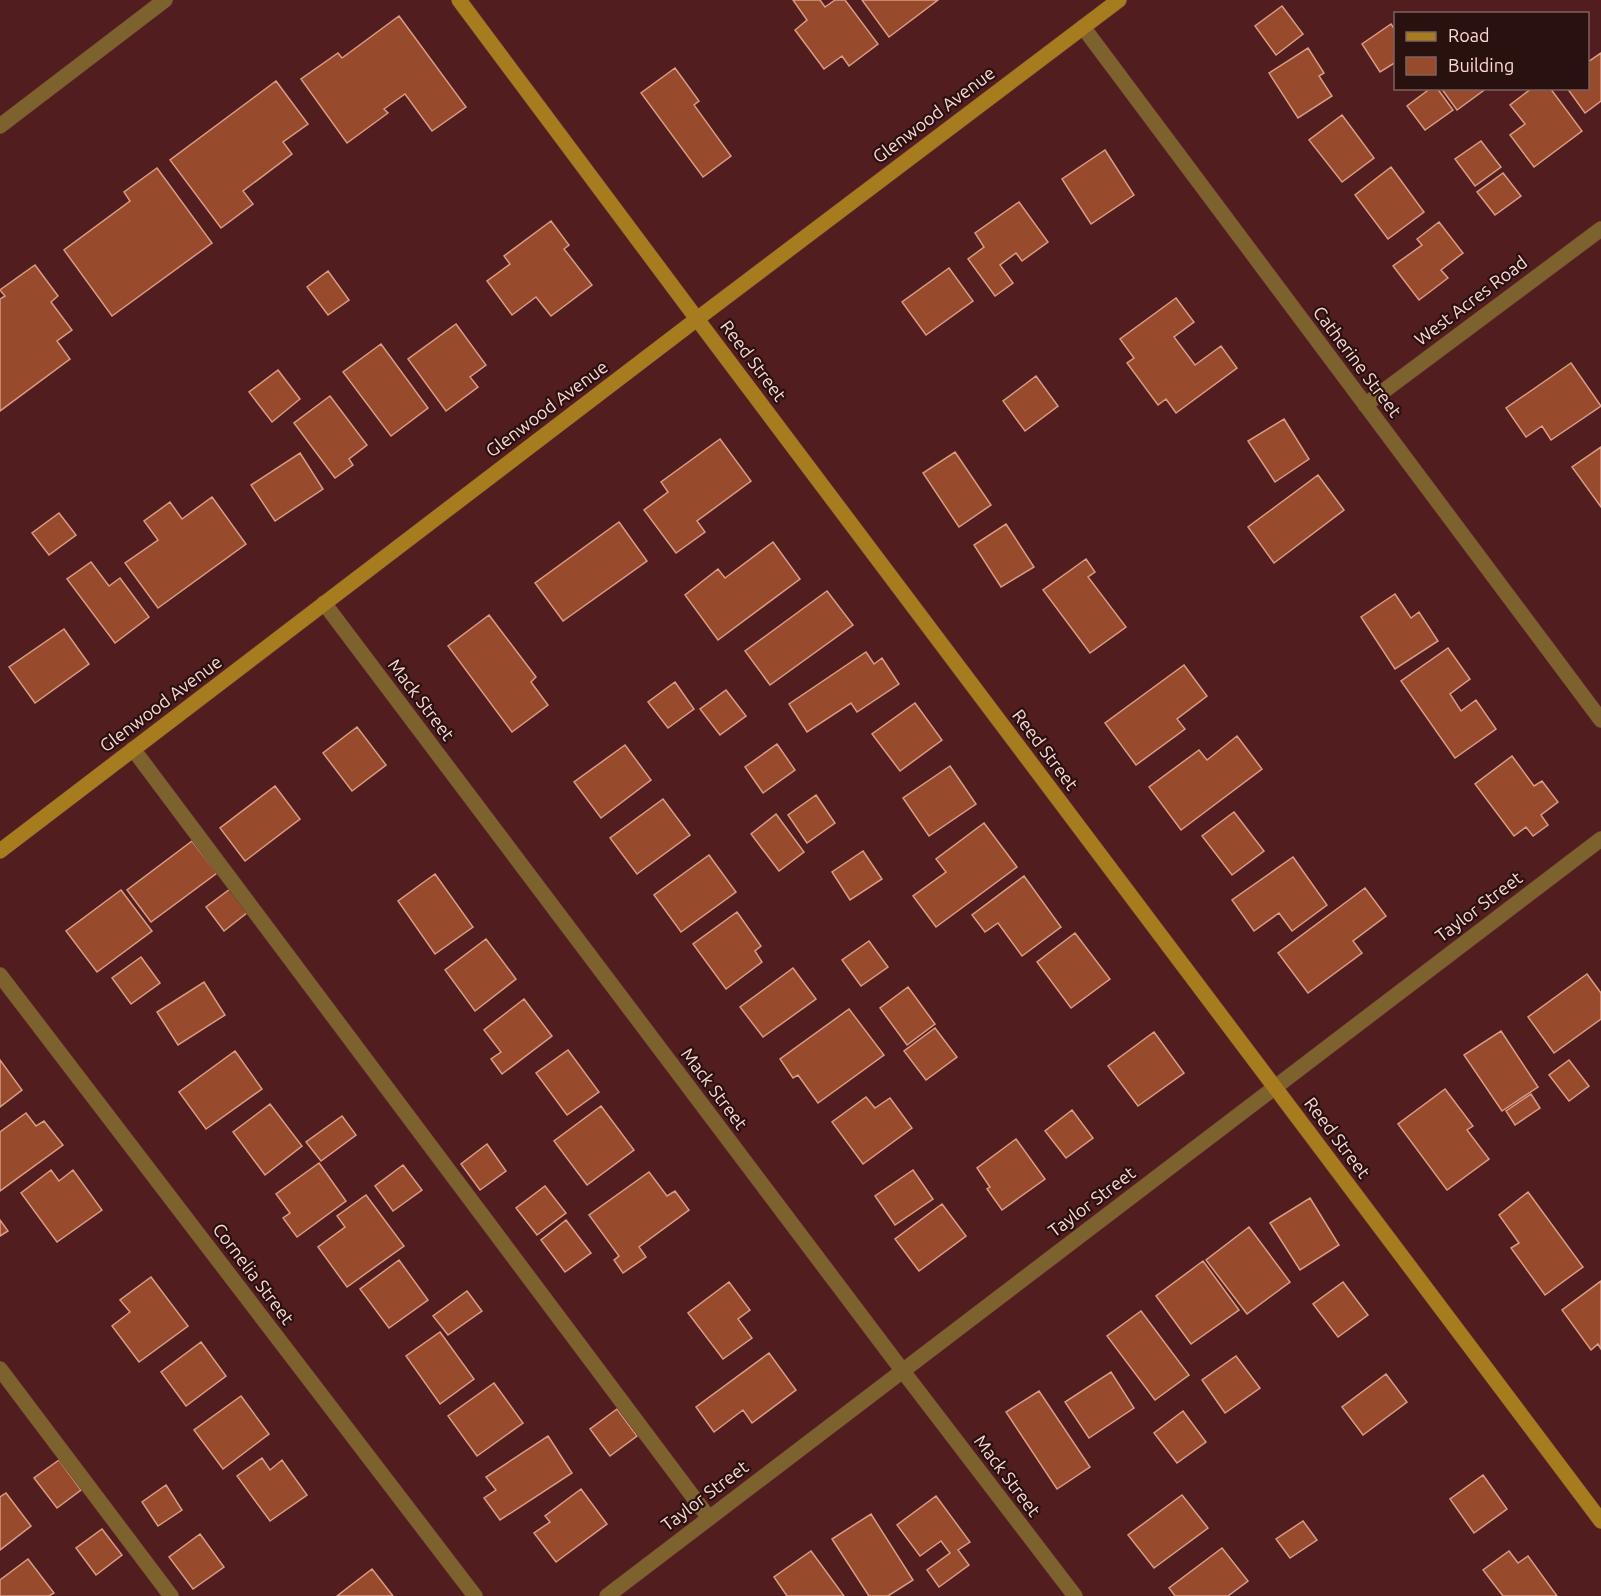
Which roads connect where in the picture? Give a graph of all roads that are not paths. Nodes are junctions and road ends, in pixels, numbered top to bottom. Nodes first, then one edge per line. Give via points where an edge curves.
1 (165, 0) edge
2 (459, 0) edge
3 (1119, 0) edge
4 (1083, 27) junction
5 (0, 126) edge
6 (1601, 229) edge
7 (697, 319) junction
8 (1365, 405) junction
9 (324, 603) junction
10 (1601, 720) edge
11 (133, 749) junction
12 (1601, 839) edge
13 (0, 851) edge
14 (0, 975) edge
15 (1275, 1088) junction
16 (0, 1369) edge
17 (902, 1370) junction
18 (709, 1518) junction
19 (1601, 1521) edge
20 (171, 1596) edge
21 (475, 1596) edge
22 (607, 1596) edge
23 (1075, 1596) edge

1 - 5 street
2 - 7 street, Reed Street
3 - 4 street, Glenwood Avenue
4 - 7 street, Glenwood Avenue
4 - 8 street, Catherine Street
6 - 8 street, West Acres Road
7 - 9 street, Glenwood Avenue
7 - 15 street, Reed Street
8 - 10 street, Catherine Street
9 - 11 street, Glenwood Avenue
9 - 17 street, Mack Street
11 - 13 street, Glenwood Avenue
11 - 18 street
12 - 15 street, Taylor Street
14 - 21 street, Cornelia Street
15 - 17 street, Taylor Street
15 - 19 street, Reed Street
16 - 20 street
17 - 18 street, Taylor Street
17 - 23 street, Mack Street
18 - 22 street, Taylor Street

